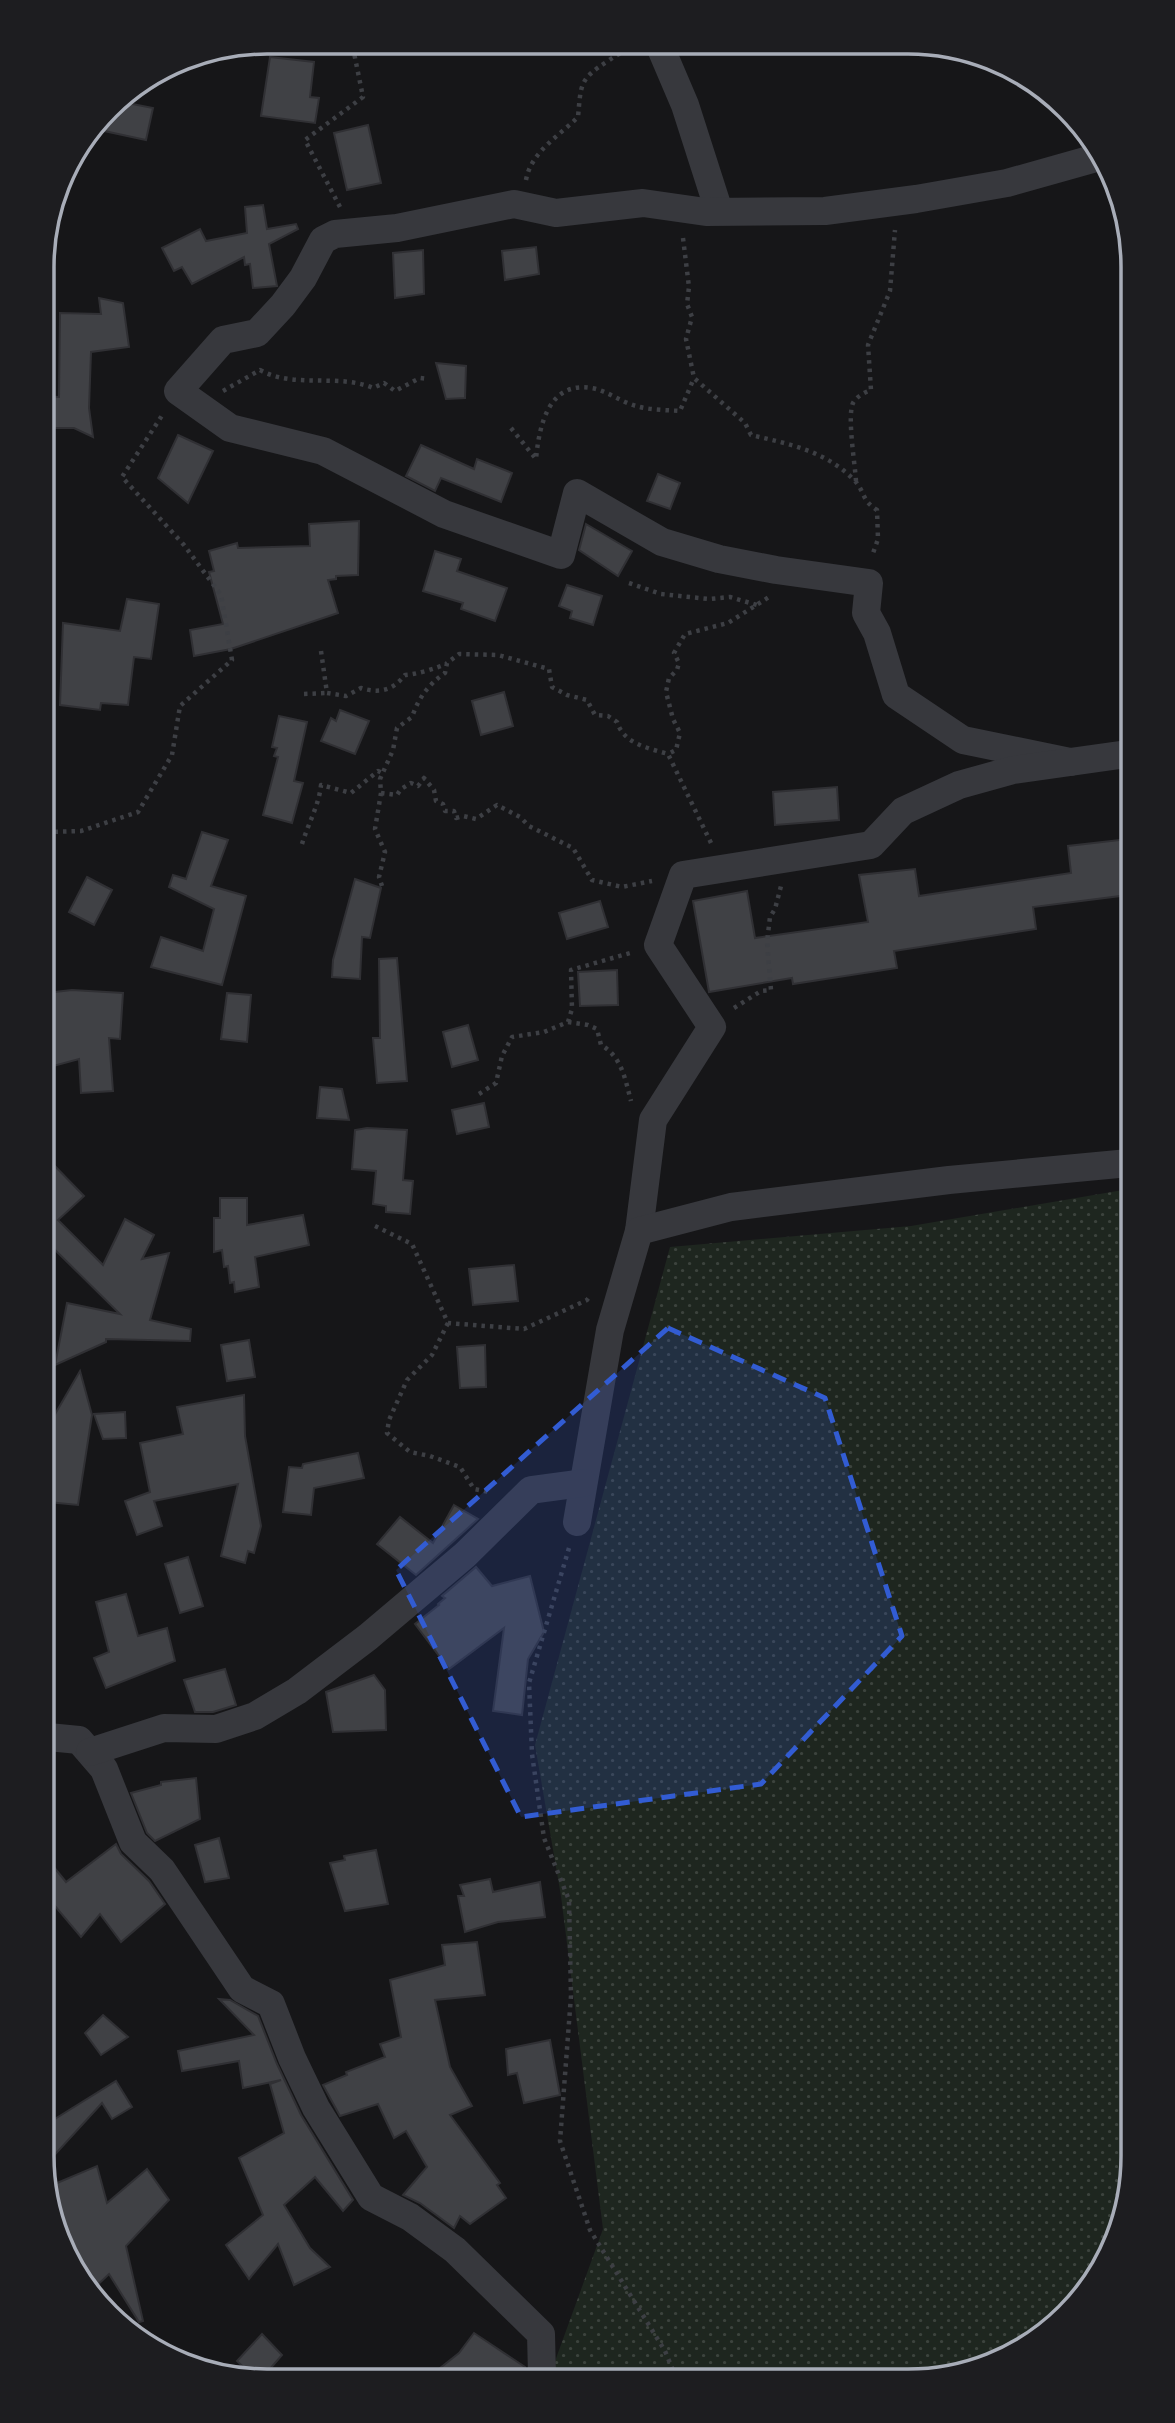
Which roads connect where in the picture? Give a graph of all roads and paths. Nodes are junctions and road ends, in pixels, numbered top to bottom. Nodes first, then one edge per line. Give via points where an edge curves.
1 (354, 54) edge
2 (623, 54) edge
3 (663, 54) edge
4 (1091, 159) edge
5 (524, 186) dead end
6 (897, 202) junction
7 (682, 209) junction
8 (719, 211) junction
9 (354, 232) junction
10 (694, 378) junction
11 (428, 379) dead end
12 (185, 395) junction
13 (511, 428) dead end
14 (857, 482) junction
15 (629, 583) dead end
16 (869, 583) junction
17 (772, 595) dead end
18 (757, 604) junction
19 (321, 651) dead end
20 (447, 663) junction
21 (327, 693) junction
22 (304, 694) dead end
23 (668, 754) junction
24 (1121, 755) edge
25 (1070, 762) junction
26 (382, 773) junction
27 (381, 793) junction
28 (55, 832) edge
29 (302, 844) dead end
30 (791, 857) junction
31 (733, 867) junction
32 (684, 874) junction
33 (382, 886) dead end
34 (658, 944) junction
35 (708, 1021) junction
36 (568, 1022) junction
37 (479, 1094) dead end
38 (651, 1131) junction
39 (1121, 1164) edge
40 (374, 1226) dead end
41 (639, 1231) junction
42 (594, 1290) dead end
43 (447, 1323) junction
44 (583, 1483) junction
45 (509, 1512) junction
46 (577, 1522) joint
47 (54, 1738) edge
48 (90, 1752) junction
49 (542, 2369) edge
50 (672, 2369) edge

1 - 9 path via 363,97 305,140
2 - 5 path via 585,79 578,117 528,168
3 - 8 street
4 - 6 street via 1007,183
6 - 8 street via 825,211
6 - 14 path via 890,291 868,345 871,390 853,403
7 - 8 street
7 - 9 street via 643,203 556,213 514,204
7 - 10 path via 687,304 692,317 687,339
9 - 12 street via 323,240 283,305 257,333 223,340
10 - 13 path via 680,411 638,407 592,388 562,393 551,402 538,431 536,459
10 - 14 path via 745,423 751,435 803,447
11 - 12 path via 420,378 395,391 384,383 373,388 294,380 260,370 220,394
12 - 16 street via 230,428 323,451 444,514 561,555 577,493 662,542 731,561
12 - 28 path via 122,477 184,545 221,595 232,660 180,706 172,755 138,812 81,831
14 - 16 path via 865,503 877,510
15 - 18 path via 661,594 730,597
16 - 25 street via 866,614 897,695 963,740
17 - 18 path
18 - 23 path via 728,623 685,634 674,653 679,663 666,692 680,733 676,750
19 - 21 path
20 - 21 path via 405,675 394,688 373,692 362,688 346,696
20 - 23 path via 459,654 498,655 549,669 552,687 587,700 595,715 617,722 620,732 634,743
20 - 26 path via 445,673 430,684 412,717 397,728
21 - 22 path
23 - 31 path via 713,849
24 - 25 street
25 - 30 street via 1013,770 959,785 903,811 871,845
26 - 27 path
26 - 29 path via 378,771 351,793 321,785
27 - 32 path via 397,795 411,783 418,786 424,778 436,801 445,811 454,811 456,818 476,819 497,805 503,806 529,826 573,848 592,880 622,887
27 - 33 path via 374,829 385,852 379,877
30 - 31 street
30 - 35 path via 770,917 771,990 761,991
31 - 32 street
32 - 34 street
34 - 35 street
34 - 36 path via 571,970
35 - 38 street via 712,1027 653,1120
36 - 37 path via 512,1037 496,1083
36 - 38 path via 597,1029 601,1045 620,1064 638,1125
38 - 41 street
39 - 41 street via 731,1207
40 - 43 path via 412,1244
41 - 44 street via 610,1330
42 - 43 path via 587,1300 524,1329
43 - 45 path via 432,1355 407,1380 387,1433 410,1452 460,1467 474,1489 494,1493
44 - 45 street via 531,1490
44 - 46 street
45 - 48 street via 368,1637 297,1691 255,1716 216,1729 164,1728
46 - 50 path via 528,1683 544,1838 569,1900 571,1996 560,2141 590,2230
47 - 48 street via 79,1740
48 - 49 street via 104,1769 133,1842 162,1870 242,1989 271,2004 316,2108 371,2197 410,2217 455,2250 541,2334

